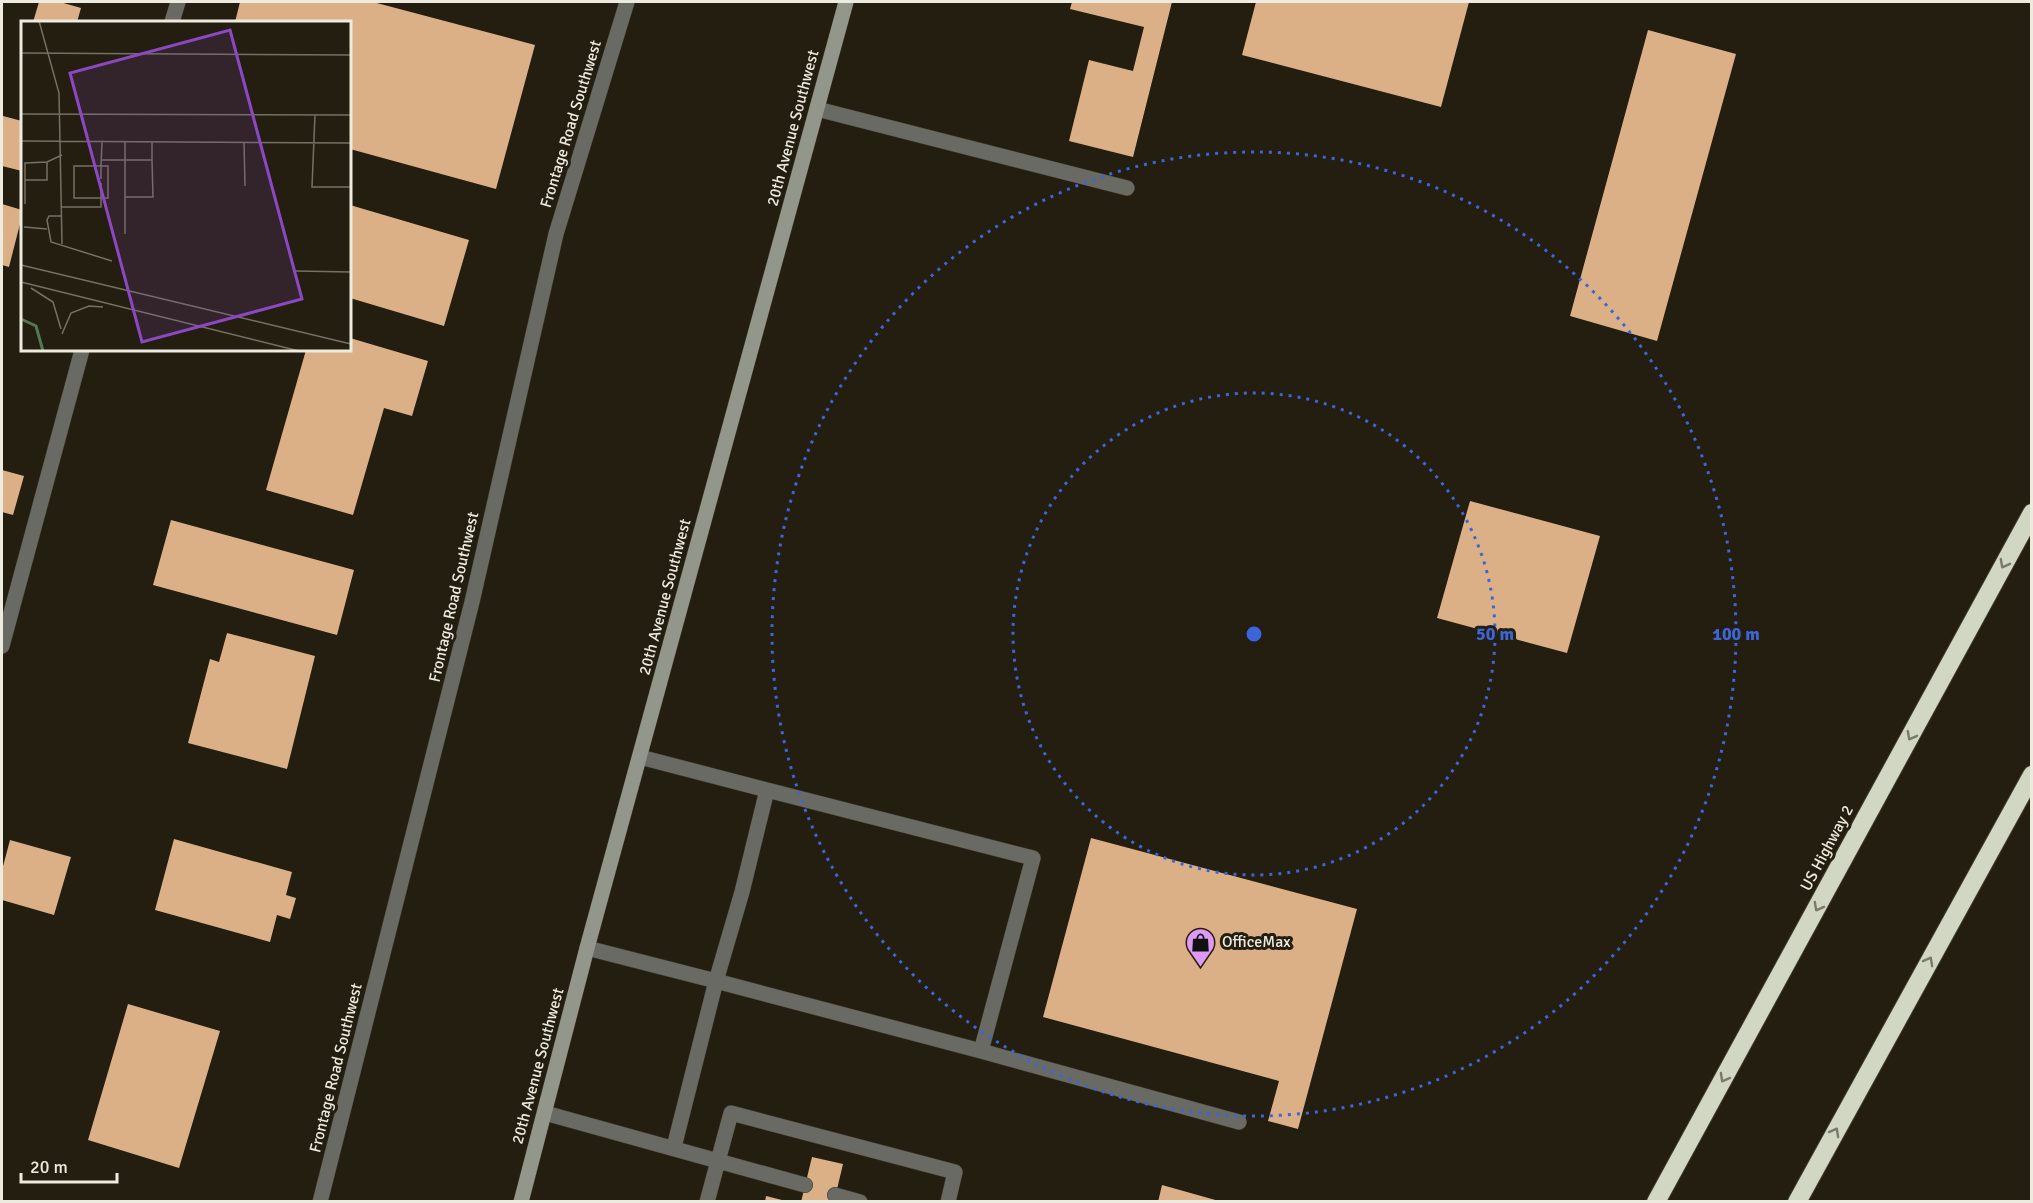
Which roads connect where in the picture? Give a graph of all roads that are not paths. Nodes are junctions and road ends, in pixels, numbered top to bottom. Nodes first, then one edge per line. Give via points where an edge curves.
1 (178, 2) edge
2 (627, 2) edge
3 (846, 2) edge
4 (172, 21) edge
5 (817, 109) junction
6 (1127, 189) dead end
7 (82, 351) edge
8 (2031, 513) edge
9 (2, 646) edge
10 (640, 757) junction
11 (2031, 775) edge
12 (767, 790) junction
13 (587, 948) junction
14 (716, 981) junction
15 (981, 1051) junction
16 (545, 1113) junction
17 (1239, 1122) dead end
18 (674, 1147) junction
19 (718, 1161) junction
20 (1818, 1163) junction
21 (805, 1185) dead end
22 (835, 1195) dead end
23 (320, 1202) edge
24 (521, 1202) edge
25 (707, 1202) edge
26 (860, 1202) edge
27 (948, 1202) edge
28 (1656, 1202) edge
29 (1797, 1202) edge
30 (1803, 1202) edge

1 - 4 street
2 - 23 street, Frontage Road Southwest via 555,234 472,602
3 - 5 street, 20th Avenue Southwest
5 - 6 street
5 - 10 street, 20th Avenue Southwest
7 - 9 street
8 -> 28 highway, US Highway 2
10 - 12 street
10 - 13 street, 20th Avenue Southwest
20 -> 11 highway
12 - 14 street
12 - 15 street via 1033,858
13 - 14 street
13 - 16 street, 20th Avenue Southwest
14 - 15 street
14 - 18 street
15 - 17 street
16 - 18 street
16 - 24 street, 20th Avenue Southwest
18 - 19 street
19 - 21 street
19 - 25 street
19 - 27 street via 731,1113 955,1173
20 - 29 highway
20 - 30 highway
22 - 26 street

